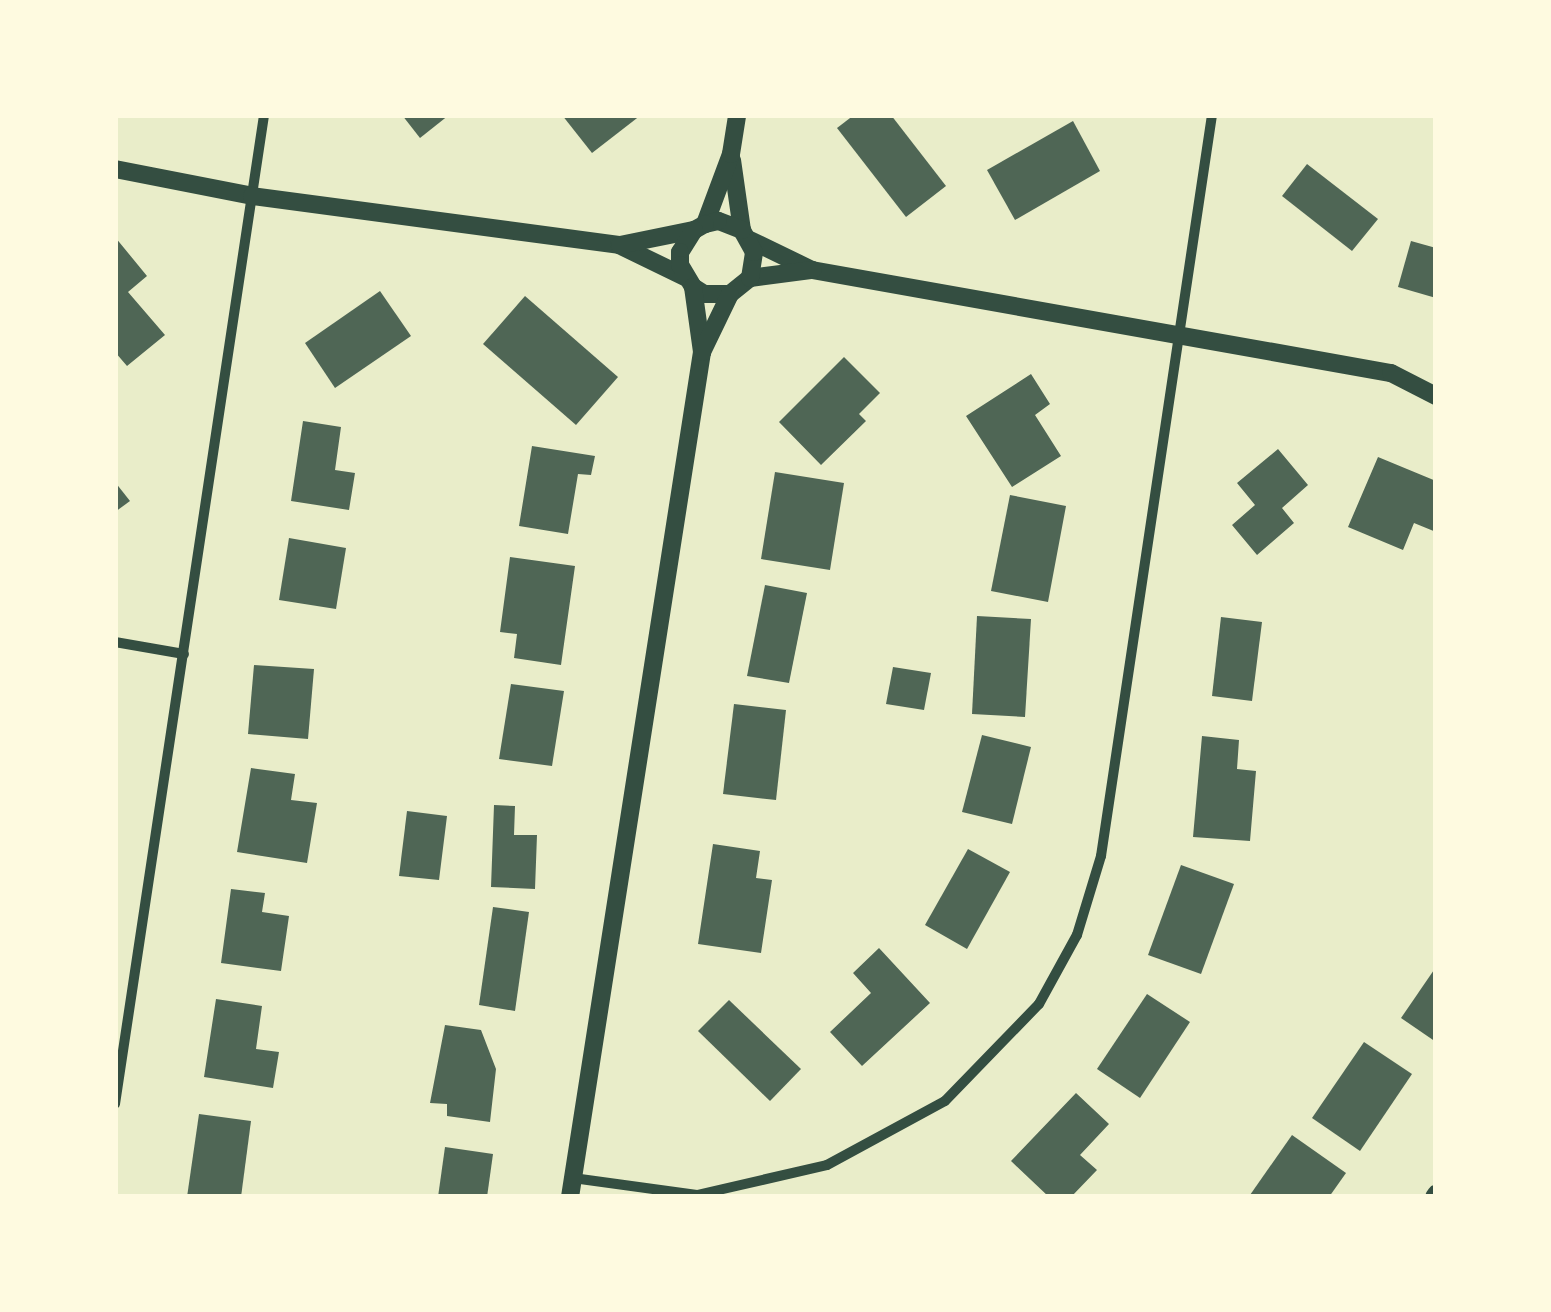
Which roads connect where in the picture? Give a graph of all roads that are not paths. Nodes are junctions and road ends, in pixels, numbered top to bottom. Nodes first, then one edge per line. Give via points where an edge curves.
1 (264, 115) edge
2 (736, 115) edge
3 (1212, 115) edge
4 (731, 154) junction
5 (115, 169) edge
6 (252, 196) junction
7 (700, 227) junction
8 (746, 235) junction
9 (619, 245) junction
10 (812, 270) junction
11 (750, 278) junction
12 (689, 282) junction
13 (730, 294) junction
14 (1178, 334) junction
15 (702, 352) junction
16 (1436, 396) edge
17 (115, 642) edge
18 (184, 654) junction
19 (115, 1104) edge
20 (572, 1178) junction
21 (570, 1197) edge

1 - 6 street
2 - 4 street
3 - 14 street
4 - 7 street
4 - 8 street
5 - 6 street
6 - 9 street
6 - 18 street
7 - 8 street via 718,222
7 - 9 street
7 - 12 street via 680,252
8 - 10 street
8 - 11 street via 754,252
9 - 12 street
10 - 11 street
10 - 14 street
11 - 13 street
12 - 13 street via 704,294
12 - 15 street
13 - 15 street
14 - 16 street via 1390,373
14 - 20 street via 1101,856 1077,936 1040,1004 945,1101 827,1166 697,1195
15 - 20 street
17 - 18 street
18 - 19 street
20 - 21 street

